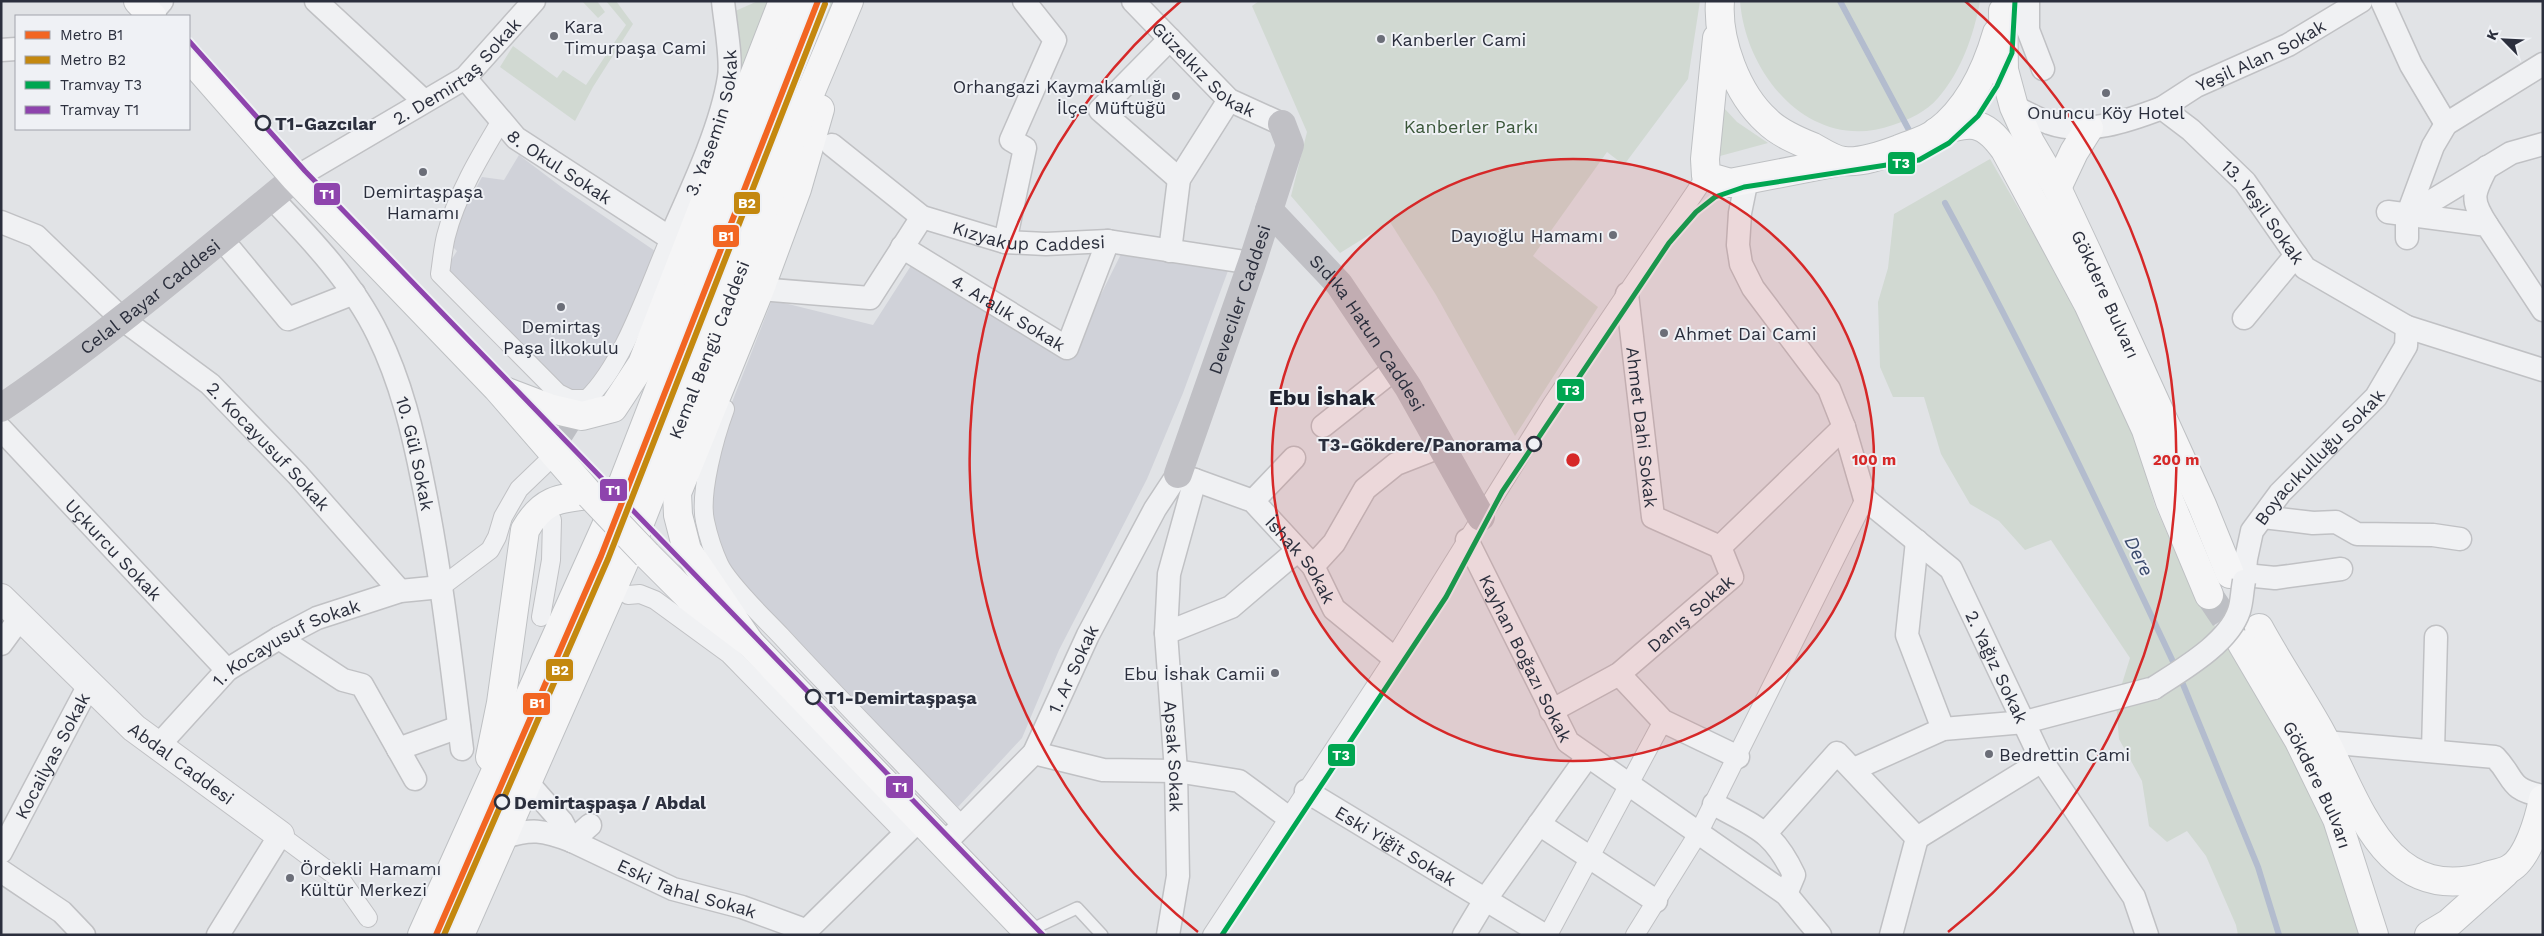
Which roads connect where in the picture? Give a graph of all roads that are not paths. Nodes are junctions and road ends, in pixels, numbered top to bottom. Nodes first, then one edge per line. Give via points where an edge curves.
1 (316, 1) edge
2 (534, 1) edge
3 (723, 1) edge
4 (783, 1) edge
5 (810, 1) edge
6 (849, 1) edge
7 (1024, 1) edge
8 (1133, 1) edge
9 (2361, 1) edge
10 (2382, 1) edge
11 (2012, 4) edge
12 (1719, 10) edge
13 (1170, 39) junction
14 (15, 49) edge
15 (1, 50) edge
16 (190, 58) edge
17 (2543, 64) edge
18 (2043, 69) dead end
19 (464, 78) junction
20 (1229, 100) junction
21 (424, 101) junction
22 (2014, 107) junction
23 (2162, 108) junction
24 (501, 121) junction
25 (1282, 124) joint
26 (2446, 124) junction
27 (2089, 128) junction
28 (1936, 132) junction
29 (2543, 144) edge
30 (832, 145) dead end
31 (1843, 161) junction
32 (2487, 167) junction
33 (1706, 176) junction
34 (295, 178) junction
35 (1179, 179) junction
36 (1746, 180) junction
37 (2057, 188) junction
38 (271, 198) junction
39 (1269, 210) junction
40 (922, 217) junction
41 (1, 222) edge
42 (2400, 222) junction
43 (2486, 225) junction
44 (221, 238) junction
45 (670, 238) junction
46 (1108, 241) junction
47 (1005, 242) junction
48 (902, 247) junction
49 (1170, 251) junction
50 (2296, 255) junction
51 (1252, 263) junction
52 (766, 289) junction
53 (354, 293) junction
54 (1627, 294) junction
55 (2543, 310) edge
56 (2244, 318) dead end
57 (122, 319) junction
58 (2407, 327) junction
59 (1396, 368) junction
60 (2543, 370) edge
61 (497, 388) junction
62 (1, 408) edge
63 (1323, 426) dead end
64 (1844, 427) junction
65 (1, 429) edge
66 (1442, 446) junction
67 (1294, 458) dead end
68 (546, 463) tunnel mouth
69 (529, 477) junction
70 (1186, 477) junction
71 (590, 495) junction
72 (538, 496) dead end
73 (1865, 500) junction
74 (1254, 501) junction
75 (550, 517) dead end
76 (1481, 517) junction
77 (2263, 517) junction
78 (1467, 540) junction
79 (2460, 540) dead end
80 (1917, 542) junction
81 (1720, 547) junction
82 (636, 557) junction
83 (1306, 558) junction
84 (2341, 569) dead end
85 (2240, 577) junction
86 (441, 587) junction
87 (400, 591) junction
88 (628, 595) dead end
89 (2209, 595) tunnel mouth
90 (1, 598) edge
91 (541, 617) dead end
92 (20, 618) junction
93 (1166, 632) junction
94 (279, 638) junction
95 (2436, 638) dead end
96 (750, 643) junction
97 (1, 644) edge
98 (1394, 658) junction
99 (227, 670) junction
100 (1619, 674) junction
101 (89, 685) junction
102 (1552, 712) junction
103 (1662, 721) junction
104 (2025, 722) junction
105 (459, 727) junction
106 (1943, 729) junction
107 (2325, 742) junction
108 (158, 746) junction
109 (398, 749) junction
110 (462, 749) dead end
111 (2434, 751) junction
112 (1034, 753) junction
113 (1587, 757) junction
114 (1738, 757) junction
115 (2042, 761) junction
116 (1854, 769) junction
117 (1176, 771) junction
118 (415, 779) dead end
119 (527, 782) junction
120 (1629, 782) junction
121 (1306, 791) junction
122 (2543, 798) edge
123 (1714, 804) junction
124 (1289, 818) junction
125 (1539, 824) junction
126 (590, 825) dead end
127 (911, 827) junction
128 (1699, 832) junction
129 (468, 833) junction
130 (1766, 833) junction
131 (280, 835) junction
132 (952, 835) junction
133 (502, 838) junction
134 (1917, 838) junction
135 (572, 841) junction
136 (1, 852) edge
137 (1590, 857) junction
138 (2510, 869) junction
139 (1, 870) edge
140 (1786, 894) junction
141 (1485, 900) junction
142 (1656, 901) junction
143 (368, 918) dead end
144 (804, 933) edge
145 (1029, 933) edge
146 (1215, 933) edge
147 (84, 935) edge
148 (218, 935) edge
149 (422, 935) edge
150 (460, 935) edge
151 (1102, 935) edge
152 (1168, 935) edge
153 (1464, 935) edge
154 (1544, 935) edge
155 (1548, 935) edge
156 (1635, 935) edge
157 (1820, 935) edge
158 (1891, 935) edge
159 (2147, 935) edge
160 (2374, 935) edge
161 (2429, 935) edge

1 - 21 street
2 - 19 street, 2. Demirtaş Sokak
3 - 45 street, 3. Yasemin Sokak via 729,76 719,116
4 - 61 main road via 642,364 613,408 582,416 552,409
5 - 129 main road, Kemal Bengü Caddesi via 606,526
6 - 52 main road via 809,149
6 - 82 main road, Kemal Bengü Caddesi via 801,115
7 - 47 street via 1055,40 1011,140 1025,148
8 - 13 street, Güzelkız Sokak
9 - 23 street, Yeşil Alan Sokak via 2288,45 2196,86
10 - 26 street via 2411,65
11 - 18 street via 2028,30
11 - 22 main road, Gökdere Bulvarı via 2004,70
11 - 28 main road via 1969,99
12 - 31 main road via 1730,65 1745,93 1767,122 1795,140
12 - 33 main road
13 - 20 street, Güzelkız Sokak
13 - 35 street via 1100,110
14 - 15 street
16 - 34 main road
17 - 26 street
19 - 21 street, 2. Demirtaş Sokak
19 - 24 street, 8. Okul Sokak
20 - 25 street, Güzelkız Sokak
20 - 35 street
21 - 34 street, 2. Demirtaş Sokak
22 - 27 street via 2051,124
22 - 37 main road, Gökdere Bulvarı
23 - 27 street via 2133,119
23 - 50 street, 13. Yeşil Sokak via 2191,130 2245,182
24 - 45 street, 8. Okul Sokak via 516,138
24 - 45 street via 480,157 455,212 446,235 440,274 558,393 586,401 603,384
25 - 39 main road, Deveciler Caddesi via 1290,145
26 - 42 street
27 - 37 main road
28 - 31 main road via 1889,153
28 - 89 main road, Gökdere Bulvarı via 1960,125 1977,125 1995,135 2005,150 2088,304 2143,422 2170,502
29 - 32 street via 2511,153
30 - 40 street, Kızyakup Caddesi
31 - 36 main road
32 - 42 street
32 - 43 street via 2476,188 2475,207
33 - 36 main road via 1730,183
33 - 54 street
34 - 38 main road, Celal Bayar Caddesi
34 - 61 main road
35 - 49 street
36 - 64 street via 1740,220 1741,264 1753,288 1829,389
37 - 85 main road, Gökdere Bulvarı via 2202,505
38 - 44 main road, Celal Bayar Caddesi
38 - 53 street, 10. Gül Sokak via 298,225
39 - 51 main road, Deveciler Caddesi
39 - 59 main road, Sıdıka Hatun Caddesi via 1339,284
40 - 47 street, Kızyakup Caddesi
40 - 48 street
41 - 57 street, 2. Kocayusuf Sokak via 36,236
42 - 43 street
43 - 55 street
44 - 53 street via 288,319
44 - 57 main road, Celal Bayar Caddesi
46 - 47 street, Kızyakup Caddesi
46 - 48 street, 4. Aralık Sokak via 1067,348
46 - 49 street, Kızyakup Caddesi
48 - 52 street via 870,298
49 - 51 street, Kızyakup Caddesi
50 - 56 street
50 - 58 street, 13. Yeşil Sokak via 2305,268
51 - 70 main road, Deveciler Caddesi
52 - 96 main road via 677,493 678,515 687,550
52 - 132 street via 717,431 710,464 703,512 717,568 820,679 885,743
53 - 86 street, 10. Gül Sokak via 399,380 430,517
54 - 76 street
54 - 81 street, Ahmet Dahi Sokak via 1653,517
57 - 62 main road, Celal Bayar Caddesi
57 - 87 street, 2. Kocayusuf Sokak via 210,384 298,475
58 - 60 street, 13. Yeşil Sokak
58 - 77 street, Boyacıkulluğu Sokak via 2406,346 2376,397 2280,493
59 - 63 street
59 - 66 main road, Sıdıka Hatun Caddesi
61 - 71 main road
64 - 73 street
64 - 81 street, Danış Sokak
65 - 99 street, Uçkurcu Sokak
66 - 76 main road, Sıdıka Hatun Caddesi
66 - 83 street via 1396,464 1365,489 1334,543
67 - 74 street
68 - 69 street
69 - 72 street
69 - 86 street via 503,517 490,550
70 - 74 street, İshak Sokak
70 - 93 street, Apsak Sokak via 1169,574
70 - 112 street, 1. Ar Sokak via 1155,509 1088,635
71 - 82 main road, bridge
71 - 129 main road via 557,498 541,508 525,530 501,703 488,769
73 - 80 street, 2. Yağız Sokak
73 - 114 street
74 - 83 street, İshak Sokak
75 - 91 street via 551,560
76 - 78 street
77 - 79 street via 2313,523 2336,522 2357,534 2432,535
77 - 85 street, Boyacıkulluğu Sokak via 2252,531
78 - 98 street
78 - 102 street, Kayhan Boğazı Sokak
80 - 104 street, 2. Yağız Sokak via 1951,569
80 - 106 street via 1907,636
81 - 100 street, Danış Sokak via 1732,577
82 - 96 main road
82 - 119 main road, Kemal Bengü Caddesi
83 - 93 street via 1231,607
83 - 98 street, İshak Sokak via 1334,609
84 - 85 street via 2275,578
85 - 104 street, Boyacıkulluğu Sokak, bridge via 2239,612 2227,631 2200,657 2154,688
86 - 87 street, 1. Kocayusuf Sokak
86 - 105 street, 10. Gül Sokak
87 - 94 street, 1. Kocayusuf Sokak via 317,618
88 - 127 street via 640,594 683,614
90 - 92 street, Abdal Caddesi
92 - 97 street
92 - 101 street, Abdal Caddesi
93 - 117 street, Apsak Sokak
94 - 99 street, 1. Kocayusuf Sokak
94 - 109 street via 343,680 362,685
95 - 111 street
96 - 127 main road
98 - 121 street
99 - 108 street, 1. Kocayusuf Sokak
100 - 102 street, Danış Sokak
100 - 103 street
101 - 108 street, Abdal Caddesi
101 - 136 street, Kocailyas Sokak
102 - 113 street, Kayhan Boğazı Sokak via 1568,742
103 - 114 street
103 - 120 street
104 - 106 street, Boyacıkulluğu Sokak
104 - 115 street, 2. Yağız Sokak
105 - 109 street
105 - 110 street, 10. Gül Sokak
106 - 116 street, Boyacıkulluğu Sokak
107 - 111 street
107 - 138 main road, Gökdere Bulvarı via 2369,827 2392,857 2420,876 2448,883
107 - 160 main road, Gökdere Bulvarı via 2250,636 2337,819
108 - 131 street, Abdal Caddesi
109 - 118 street
111 - 122 street via 2494,757 2505,768 2512,784
112 - 117 street via 1103,770
112 - 132 street, 1. Ar Sokak
113 - 120 street, Kayhan Boğazı Sokak
113 - 125 street
114 - 123 street
115 - 134 street
115 - 159 street, 2. Yağız Sokak via 2134,898
116 - 130 street via 1837,753
116 - 134 street
117 - 124 street via 1239,781
117 - 152 street, Apsak Sokak via 1178,876
119 - 133 main road, Kemal Bengü Caddesi
119 - 135 street via 562,822
120 - 128 street, Kayhan Boğazı Sokak
120 - 137 street
121 - 124 street
121 - 141 street, Eski Yiğit Sokak
122 - 138 main road via 2538,823 2525,850
123 - 128 street
123 - 130 street
124 - 146 street
125 - 137 street
125 - 141 street
126 - 135 street
127 - 132 main road
127 - 144 street
128 - 140 street, Kayhan Boğazı Sokak
128 - 142 street
129 - 149 main road
130 - 140 street via 1784,853 1794,876
131 - 143 street, Abdal Caddesi via 342,881
131 - 148 street
132 - 145 main road
133 - 135 street, Eski Tahal Sokak via 523,831 546,831
133 - 150 main road, Kemal Bengü Caddesi
134 - 158 street
135 - 144 street, Eski Tahal Sokak via 673,889 742,907
137 - 142 street
137 - 155 street
138 - 161 main road via 2449,923
139 - 147 street via 62,912
140 - 157 street, Kayhan Boğazı Sokak
141 - 153 street
141 - 154 street, Eski Yiğit Sokak
142 - 156 street
145 - 151 lane via 1077,908

